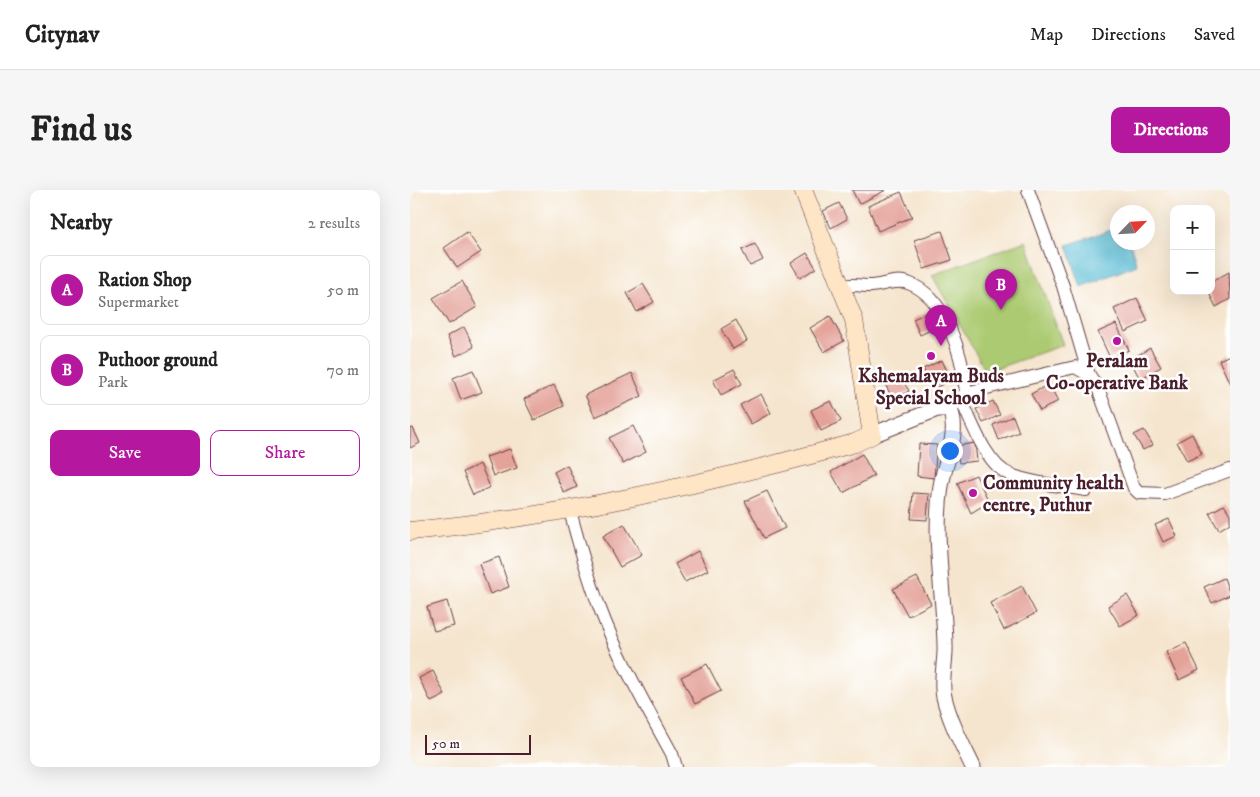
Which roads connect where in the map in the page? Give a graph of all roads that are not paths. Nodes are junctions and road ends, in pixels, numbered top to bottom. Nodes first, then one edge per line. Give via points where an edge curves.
1 (803, 190) edge
2 (1028, 190) edge
3 (841, 286) junction
4 (1089, 375) junction
5 (963, 395) junction
6 (950, 409) junction
7 (872, 435) junction
8 (1230, 470) edge
9 (1086, 490) dead end
10 (570, 507) junction
11 (410, 531) edge
12 (676, 767) edge
13 (973, 767) edge

1 - 3 main road
2 - 4 street via 1063,286
3 - 5 street via 907,282 930,294 945,319 964,368
3 - 7 main road via 854,320
4 - 5 street via 1075,367
4 - 8 street via 1098,388 1134,488 1139,493 1165,494
5 - 6 street
5 - 9 street via 978,437 994,462 1009,475
6 - 7 street via 937,409
6 - 13 street via 955,431 941,486 938,567 945,645 943,695
7 - 10 main road via 742,474
10 - 11 main road
10 - 12 street via 599,607

